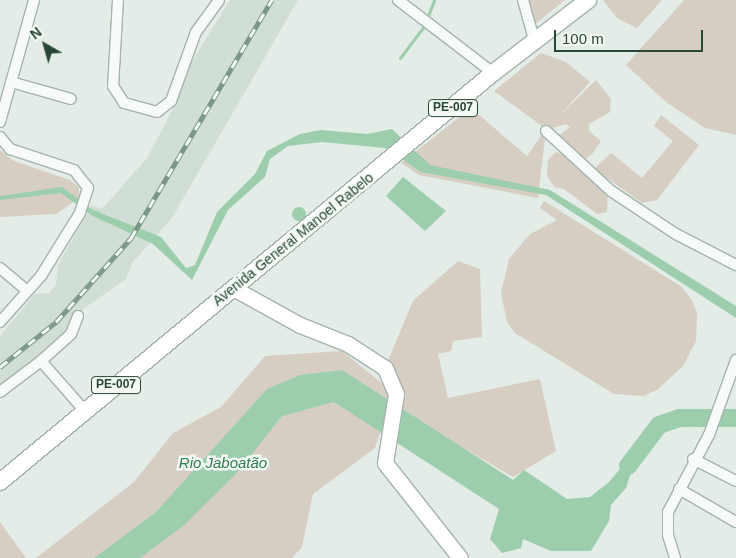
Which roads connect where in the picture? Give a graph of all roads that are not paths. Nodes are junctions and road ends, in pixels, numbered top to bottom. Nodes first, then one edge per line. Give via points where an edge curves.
1 (34, 0) edge
2 (118, 0) edge
3 (219, 0) edge
4 (398, 0) edge
5 (524, 0) edge
6 (588, 0) edge
7 (535, 42) junction
8 (493, 73) junction
9 (12, 82) junction
10 (71, 99) dead end
11 (0, 122) edge
12 (546, 131) dead end
13 (0, 137) edge
14 (736, 265) edge
15 (0, 268) edge
16 (233, 288) junction
17 (27, 291) junction
18 (78, 316) dead end
19 (0, 322) edge
20 (736, 360) edge
21 (41, 361) junction
22 (0, 392) edge
23 (85, 412) junction
24 (693, 459) junction
25 (736, 481) edge
26 (0, 482) edge
27 (678, 489) junction
28 (736, 522) edge
29 (460, 558) edge
30 (675, 558) edge

1 - 9 street
2 - 3 street via 113,86 124,103 157,112 170,101 196,32
4 - 8 street
5 - 7 street
6 - 7 main road, Avenida General Manoel Rabelo / PE-007
7 - 8 main road, Avenida General Manoel Rabelo / PE-007
8 - 16 main road, Avenida General Manoel Rabelo / PE-007
9 - 10 street
9 - 11 street
12 - 14 street via 611,191 676,234
13 - 17 street via 10,149 80,174 88,188 80,213
15 - 17 street
16 - 23 main road, Avenida General Manoel Rabelo / PE-007
16 - 29 street via 367,356 384,368 396,402 391,446 385,463
17 - 19 street
18 - 21 street via 71,334
20 - 24 street via 709,435
21 - 22 street
21 - 23 street
23 - 26 main road, Avenida General Manoel Rabelo / PE-007
24 - 25 street
24 - 27 street
27 - 28 street
27 - 30 street via 668,512 668,535

